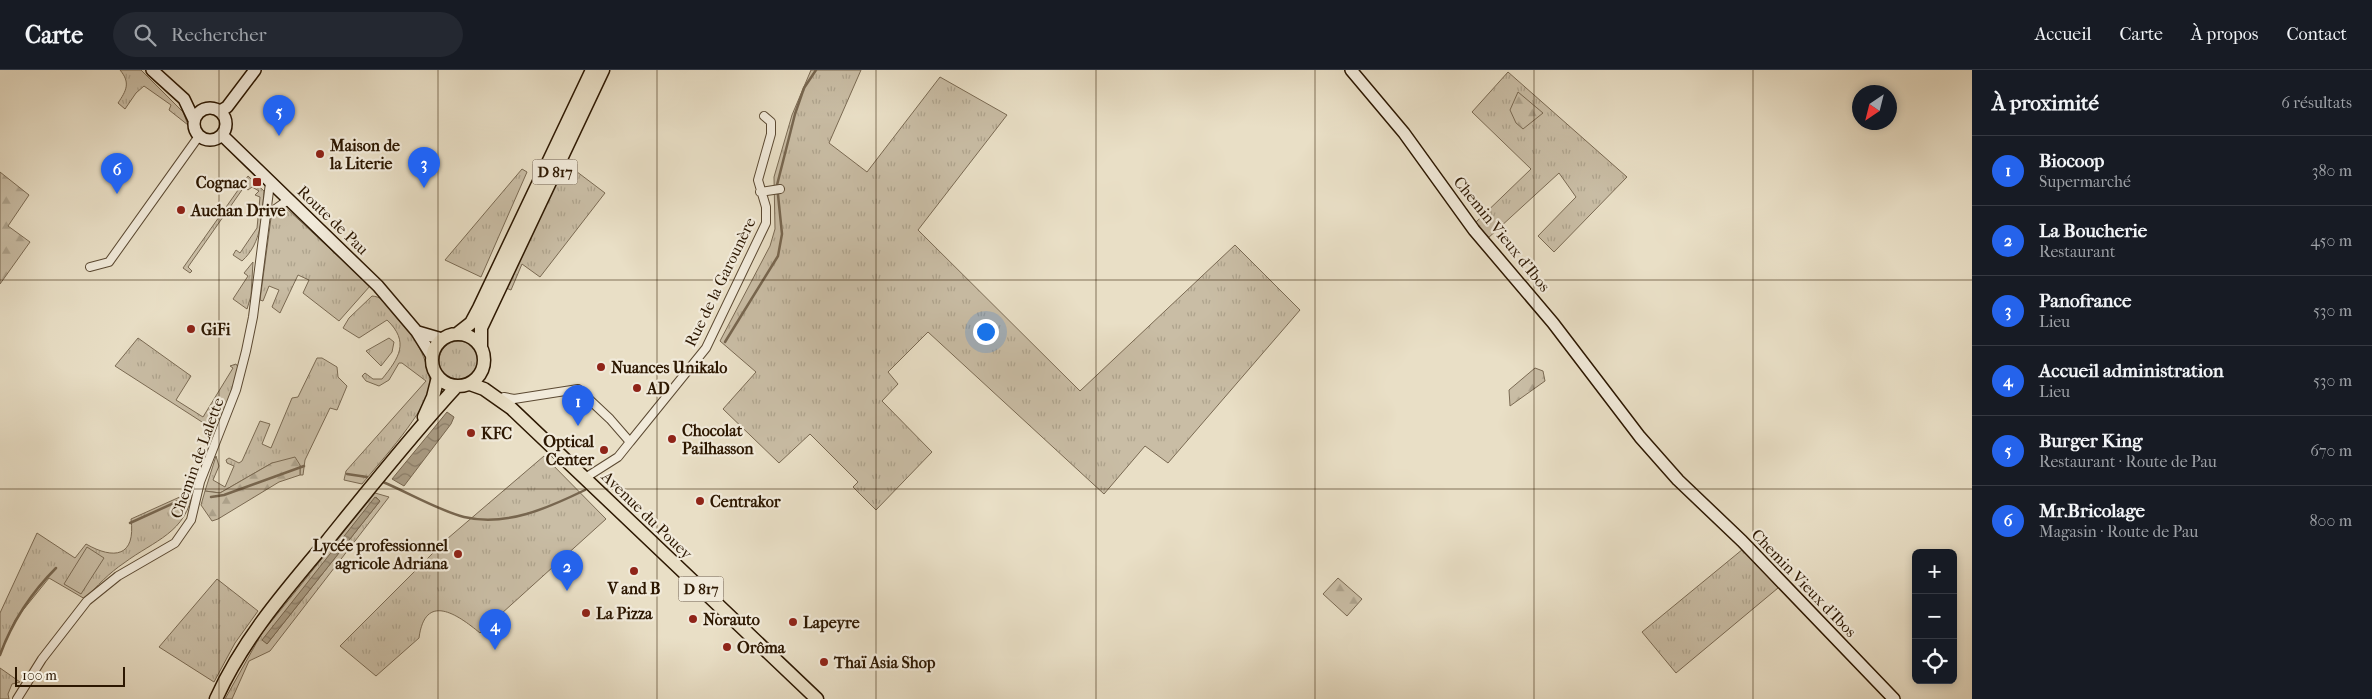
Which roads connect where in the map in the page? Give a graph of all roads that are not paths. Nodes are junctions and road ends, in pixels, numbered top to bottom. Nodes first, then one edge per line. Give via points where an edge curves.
1 (152, 70) edge
2 (255, 70) edge
3 (592, 70) edge
4 (603, 70) edge
5 (1351, 70) edge
6 (184, 100) junction
7 (205, 108) junction
8 (220, 111) junction
9 (764, 116) dead end
10 (194, 120) junction
11 (222, 135) junction
12 (199, 136) junction
13 (270, 183) junction
14 (778, 189) dead end
15 (760, 192) junction
16 (288, 200) junction
17 (267, 216) junction
18 (90, 267) dead end
19 (418, 332) junction
20 (457, 334) junction
21 (442, 339) junction
22 (481, 347) junction
23 (432, 356) junction
24 (484, 369) junction
25 (438, 377) junction
26 (470, 384) junction
27 (456, 387) junction
28 (508, 402) junction
29 (420, 425) junction
30 (630, 442) junction
31 (585, 478) junction
32 (17, 699) edge
33 (216, 699) edge
34 (817, 699) edge
35 (1894, 699) edge

1 - 6 street
2 - 8 street
3 - 20 main road, D 817 via 479,308 471,322
4 - 22 main road, D 817 via 481,328
5 - 35 street, Chemin Vieux d'Ibos via 1400,129 1474,230 1553,323 1626,421 1690,491
6 - 7 street
6 - 10 street
7 - 8 street
7 - 10 street
8 - 11 street via 226,120
9 - 15 street, Rue de la Garounère via 771,122 771,128 758,180
10 - 12 street
11 - 12 street via 208,140
11 - 13 street, Route de Pau
12 - 18 street via 109,262
13 - 16 street, Route de Pau
13 - 17 street, Chemin de Lalette
14 - 15 street
15 - 30 street, Rue de la Garounère via 766,207 766,223 706,348
16 - 17 street
16 - 19 street, Route de Pau via 378,286
17 - 32 street, Chemin de Lalette via 253,318 236,390 210,454 185,531 166,550 118,576 87,601 42,659
19 - 21 street
19 - 23 street, Route de Pau
20 - 21 main road
20 - 22 main road via 471,337
21 - 23 main road
22 - 24 main road
23 - 25 main road, Route de Pau
24 - 26 main road
24 - 28 main road, D 817
25 - 27 main road
25 - 29 main road
26 - 27 main road
26 - 28 main road, D 817
27 - 29 main road
28 - 30 street via 578,389
28 - 31 main road, D 817
29 - 33 main road via 270,610 240,652
30 - 31 street, Rue de la Garounère via 618,457
31 - 34 main road, Avenue du Pouey / D 817

